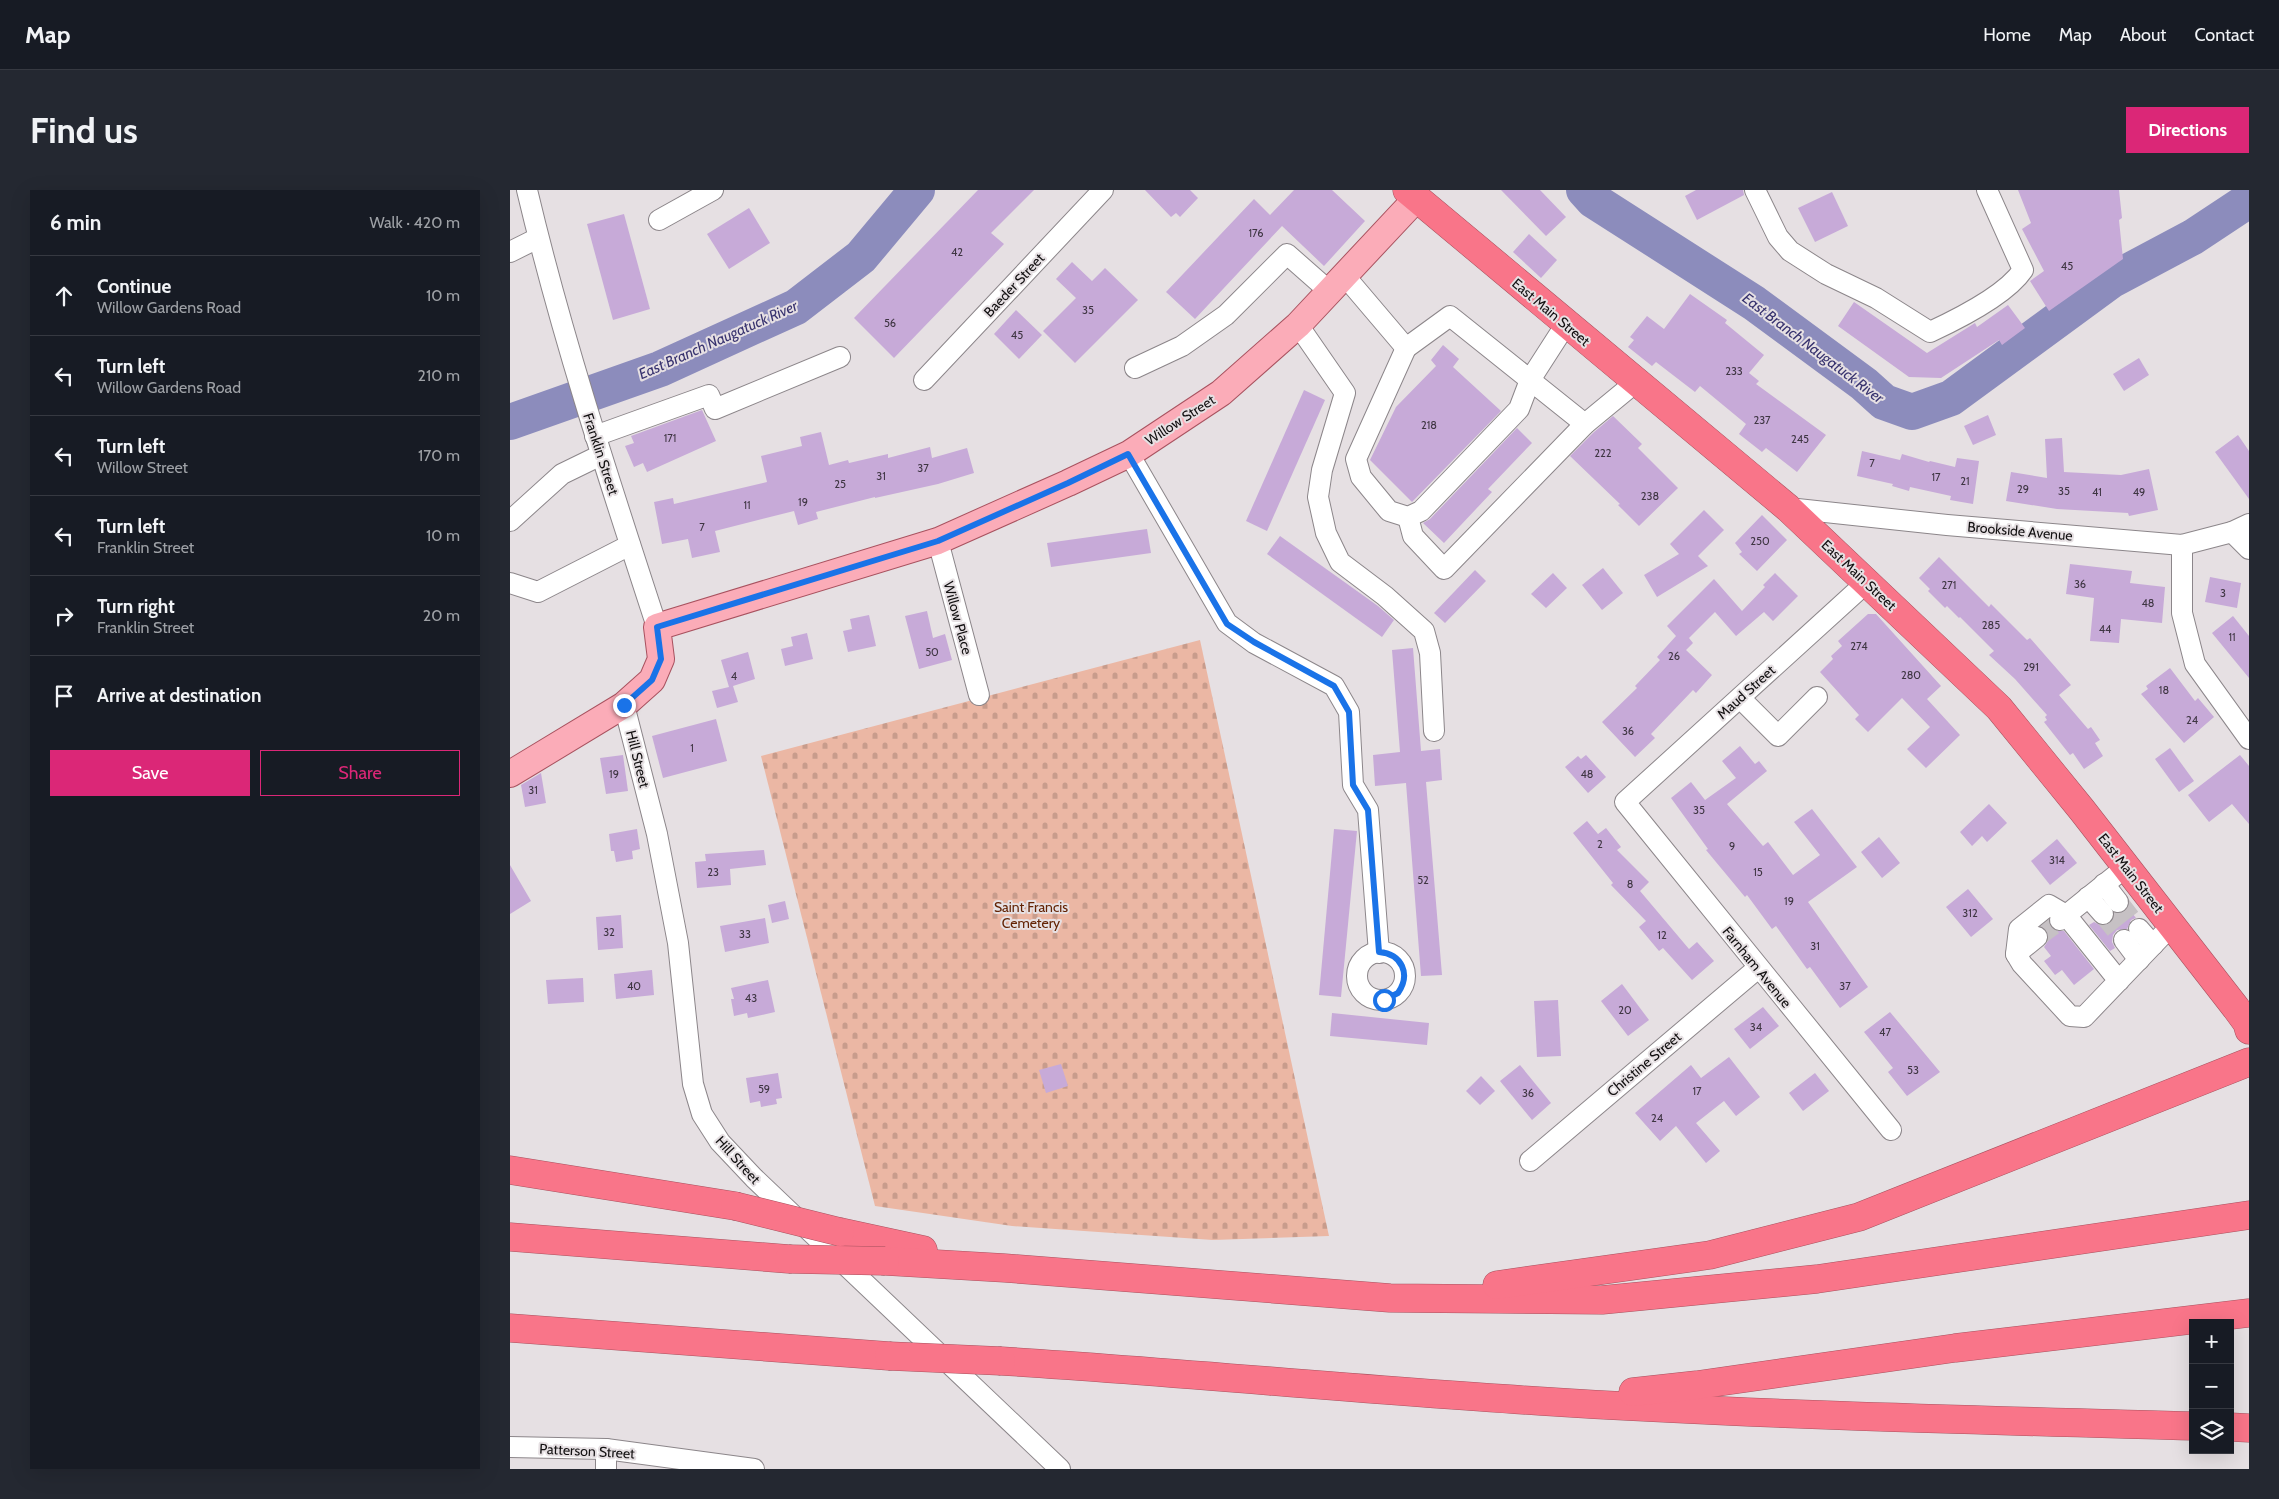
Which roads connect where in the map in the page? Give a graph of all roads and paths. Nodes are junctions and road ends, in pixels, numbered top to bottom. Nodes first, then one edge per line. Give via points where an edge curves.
1 (527, 190) edge
2 (713, 190) edge
3 (1103, 190) edge
4 (1755, 190) edge
5 (1987, 190) edge
6 (1417, 193) edge
7 (659, 220) dead end
8 (538, 238) junction
9 (510, 252) edge
10 (1337, 283) junction
11 (1566, 324) junction
12 (1298, 325) junction
13 (1406, 348) junction
14 (840, 357) dead end
15 (1135, 368) dead end
16 (924, 380) dead end
17 (1530, 380) junction
18 (1636, 382) junction
19 (1585, 424) junction
20 (596, 440) junction
21 (1128, 454) junction
22 (1788, 508) junction
23 (1408, 517) junction
24 (510, 522) edge
25 (2240, 528) edge
26 (938, 541) junction
27 (630, 545) junction
28 (2182, 545) junction
29 (2249, 549) edge
30 (1867, 582) junction
31 (510, 583) edge
32 (657, 627) junction
33 (979, 694) dead end
34 (1817, 697) dead end
35 (1740, 698) junction
36 (624, 705) junction
37 (1434, 731) dead end
38 (2249, 739) edge
39 (510, 774) edge
40 (1625, 802) joint
41 (2126, 867) junction
42 (2104, 884) junction
43 (2088, 897) junction
44 (2063, 917) junction
45 (2172, 925) junction
46 (2037, 938) tunnel mouth
47 (2153, 945) junction
48 (1379, 952) dead end
49 (2016, 954) junction
50 (2139, 960) junction
51 (1758, 968) junction
52 (2119, 981) junction
53 (2248, 1025) edge
54 (2249, 1062) edge
55 (1891, 1130) dead end
56 (1530, 1161) dead end
57 (510, 1170) edge
58 (2249, 1215) edge
59 (510, 1237) edge
60 (1005, 1268) junction
61 (1390, 1298) junction
62 (2249, 1313) edge
63 (510, 1328) edge
64 (1540, 1401) junction
65 (2189, 1426) edge
66 (2234, 1427) edge
67 (2249, 1428) edge
68 (510, 1448) edge
69 (606, 1449) junction
70 (606, 1469) edge
71 (754, 1469) edge
72 (1060, 1469) edge

1 - 8 street, Franklin Street
2 - 7 street
3 - 16 street, Baeder Street
4 - 5 street via 1778,237 1790,251 1930,332 2001,292 2023,270
6 - 10 main road, Willow Street
6 - 11 highway, East Main Street
8 - 9 street
8 - 20 street, Franklin Street
10 - 12 main road, Willow Street
10 - 13 street
10 - 15 street via 1287,254 1226,315 1182,346
11 - 17 street
11 - 18 highway, East Main Street
12 - 21 main road, Willow Street via 1221,393
12 - 37 street via 1345,393 1322,470 1318,497 1326,533 1340,562 1424,631 1430,653
13 - 17 street via 1450,316
13 - 23 street via 1356,459 1361,476 1389,511
14 - 20 street via 715,409 709,395
17 - 19 street
17 - 23 street via 1519,409 1421,511
18 - 19 street
18 - 22 highway, East Main Street
19 - 23 street via 1444,569 1413,536
20 - 24 street
20 - 27 street, Franklin Street
21 - 26 main road, Willow Street
21 - 48 street via 1227,624 1334,686 1349,712 1353,785 1368,810
22 - 28 street, Brookside Avenue
22 - 30 highway, East Main Street
25 - 28 street, Brookside Avenue
25 - 29 street
26 - 32 main road, Willow Street
26 - 33 street, Willow Place
27 - 31 street via 538,592
27 - 32 street, Franklin Street
28 - 38 street via 2182,613 2195,664
30 - 35 street, Maud Street
30 - 41 highway, East Main Street via 1999,708
32 - 36 main road, Franklin Street via 661,659 652,680
34 - 35 street via 1778,736
35 - 40 street, Maud Street
36 - 39 main road, Franklin Street
36 - 72 street, Hill Street via 657,834 675,925 694,1084 702,1114 720,1142 754,1178
40 - 51 street, Farnham Avenue
41 - 42 street
41 - 45 highway, East Main Street
42 - 43 street
42 - 43 street via 2111,908
43 - 44 street
44 - 49 street via 2049,905 2018,929
44 - 52 street
45 - 47 street
45 - 53 highway, East Main Street
46 - 49 street
47 - 50 street
47 - 50 street via 2132,935
49 - 52 street via 2070,1016 2084,1017
50 - 52 street
51 - 55 street, Farnham Avenue
51 - 56 street, Christine Street
54 - 61 highway via 1859,1217 1710,1255
57 - 60 highway, bridge via 736,1206
58 - 61 highway via 1817,1279 1612,1299
59 - 60 highway, bridge via 789,1260 885,1261
60 - 61 highway
62 - 64 highway via 1955,1348 1697,1385
63 - 64 highway, bridge via 888,1356 1145,1370
64 - 65 highway via 1938,1420
66 - 67 highway
68 - 69 street, Patterson Street
69 - 70 street
69 - 71 street, Patterson Street

